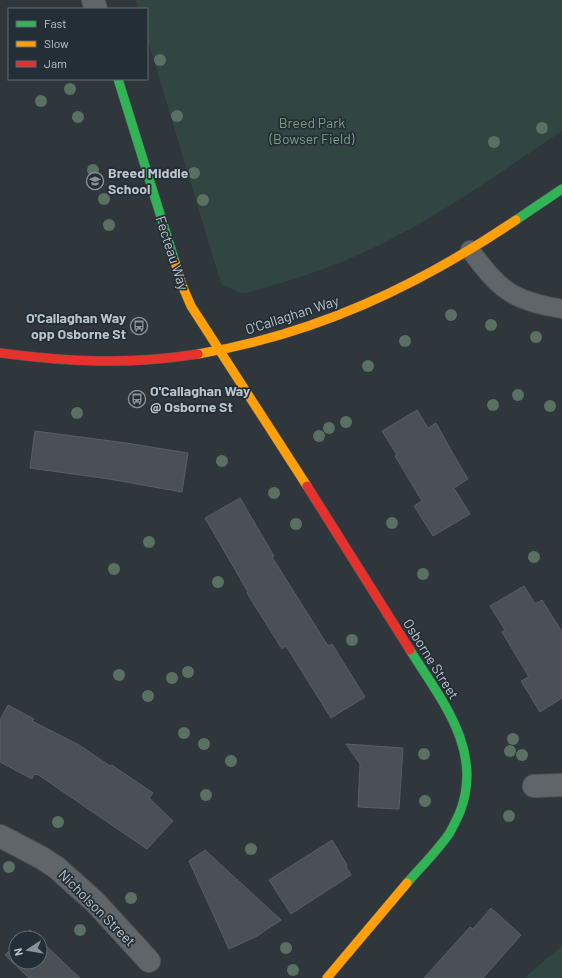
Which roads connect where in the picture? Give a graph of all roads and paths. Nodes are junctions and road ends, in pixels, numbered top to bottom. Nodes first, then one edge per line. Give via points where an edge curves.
1 (118, 80) edge
2 (562, 189) edge
3 (470, 250) junction
4 (562, 309) edge
5 (220, 351) junction
6 (0, 353) edge
7 (562, 785) edge
8 (534, 786) dead end
9 (0, 836) edge
10 (149, 961) dead end
11 (326, 978) edge

1 - 5 street, Fecteau Way via 182,285 191,306
2 - 3 street, O'Callaghan Way
3 - 4 lane via 505,290 528,301
3 - 5 street, O'Callaghan Way via 406,286 340,315 273,339
5 - 6 street, O'Callaghan Way via 109,362 60,360
5 - 11 street, Osborne Street via 451,716 465,752 468,776 466,792 454,825
7 - 8 street
9 - 10 street, Nicholson Street via 57,868 95,902

